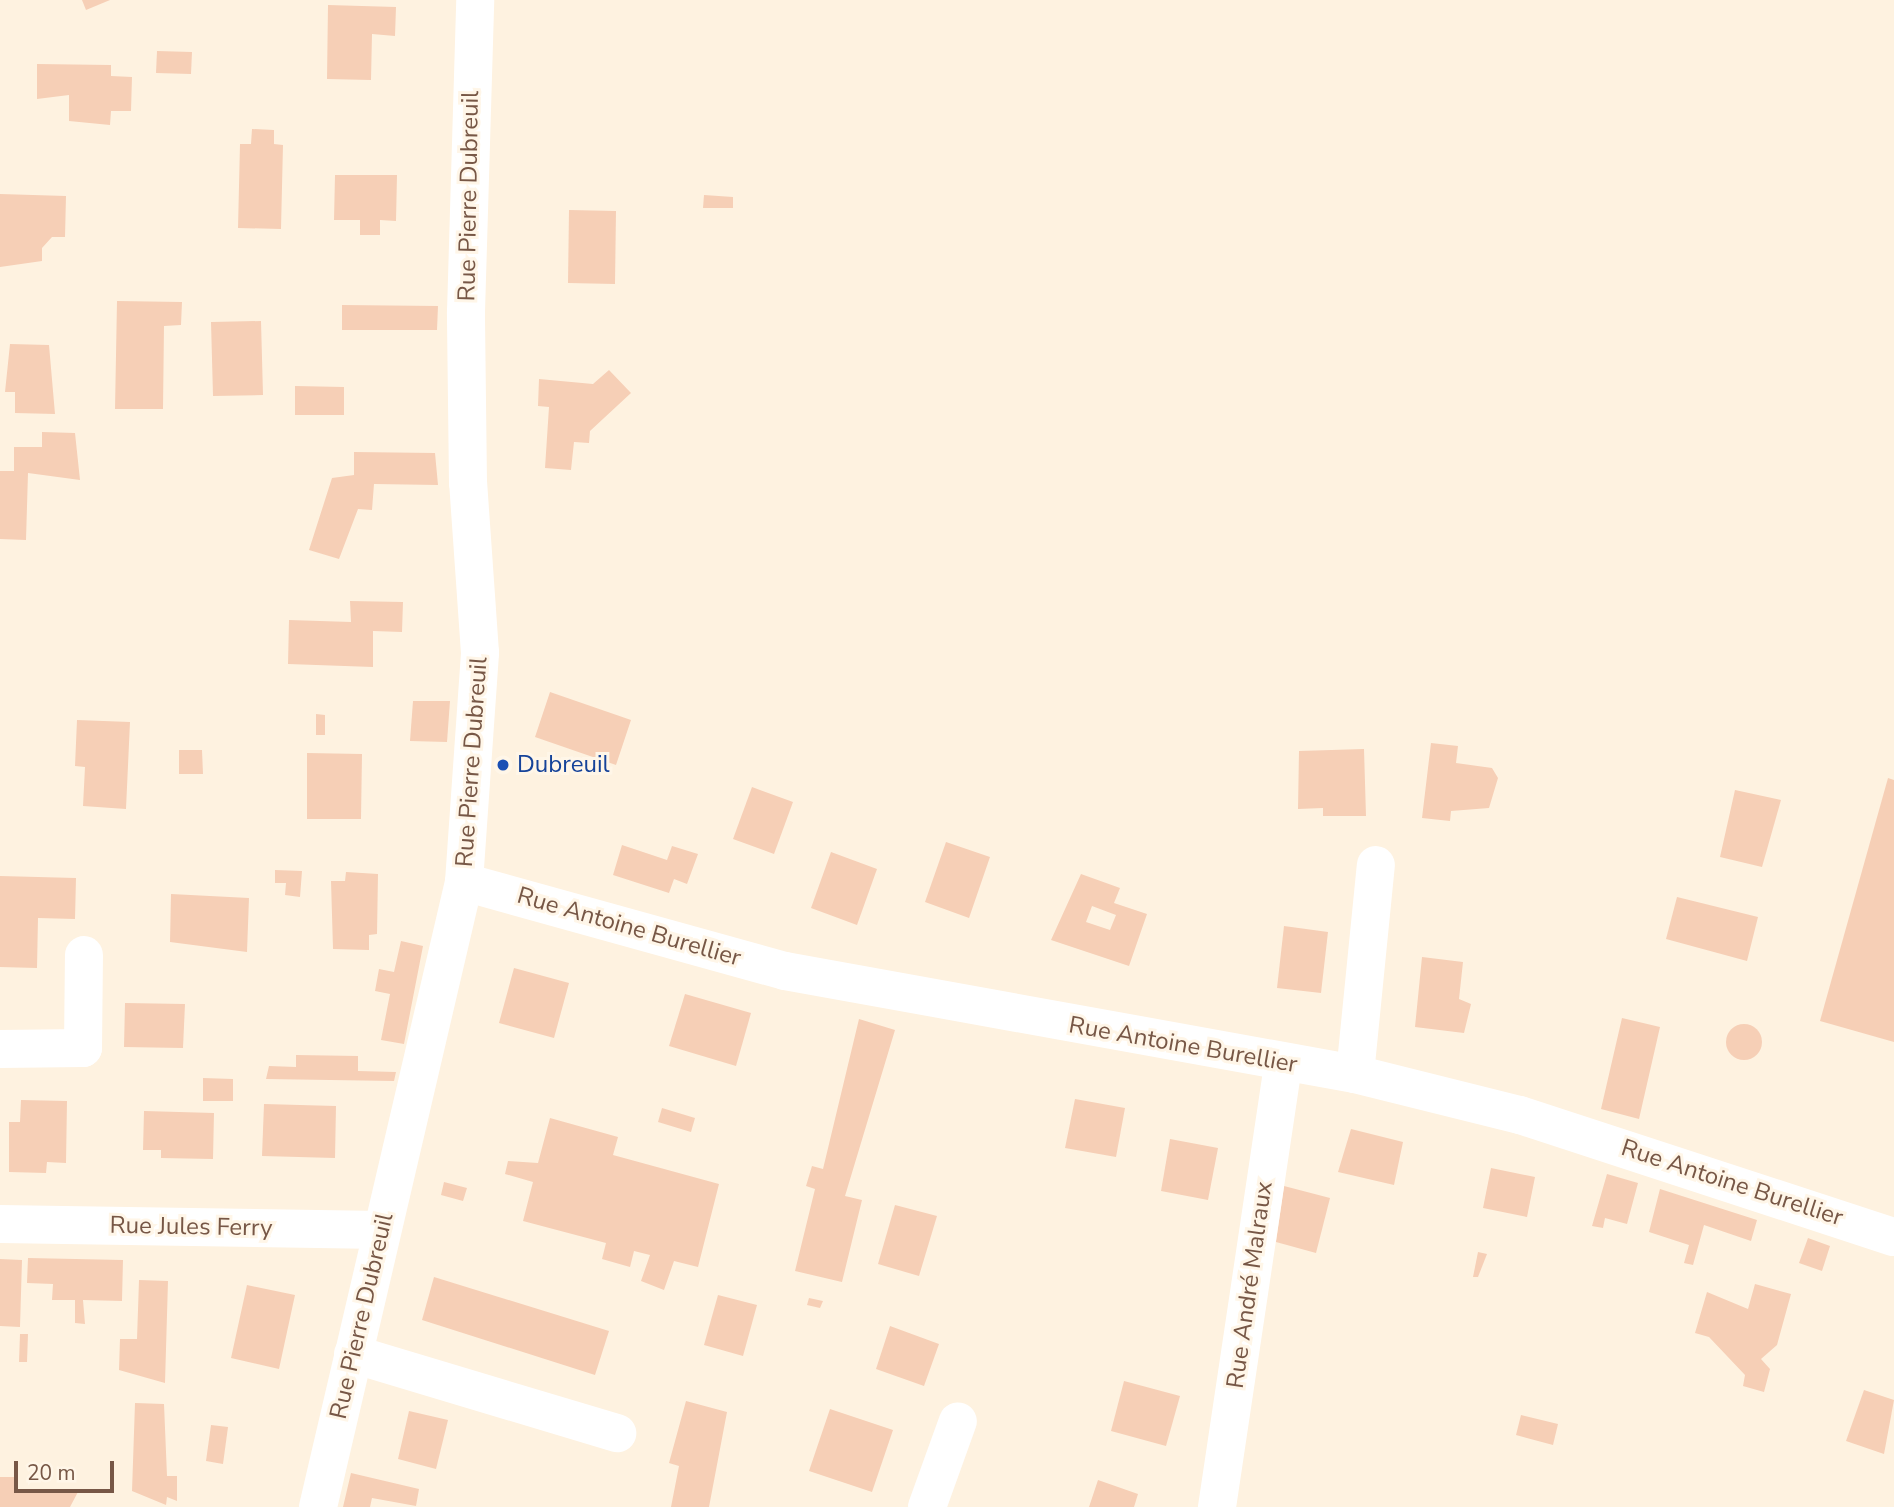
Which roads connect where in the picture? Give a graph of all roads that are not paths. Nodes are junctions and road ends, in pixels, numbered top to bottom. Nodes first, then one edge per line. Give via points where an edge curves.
1 (474, 0) edge
2 (1376, 865) dead end
3 (464, 882) junction
4 (84, 956) dead end
5 (0, 1049) edge
6 (1283, 1064) junction
7 (1355, 1074) junction
8 (0, 1224) edge
9 (382, 1230) junction
10 (1894, 1237) edge
11 (353, 1354) junction
12 (958, 1421) dead end
13 (617, 1433) dead end
14 (318, 1507) edge
15 (927, 1507) edge
16 (1217, 1507) edge

1 - 3 street, Rue Pierre Dubreuil via 466,312 468,483 480,653
2 - 7 street
3 - 6 street, Rue Antoine Burellier via 785,971
3 - 9 street, Rue Pierre Dubreuil
4 - 5 street via 83,1048
6 - 7 street, Rue Antoine Burellier
6 - 16 street, Rue André Malraux
7 - 10 street, Rue Antoine Burellier via 1520,1115
8 - 9 street, Rue Jules Ferry
9 - 11 street, Rue Pierre Dubreuil
11 - 13 street
11 - 14 street, Rue Pierre Dubreuil
12 - 15 street

